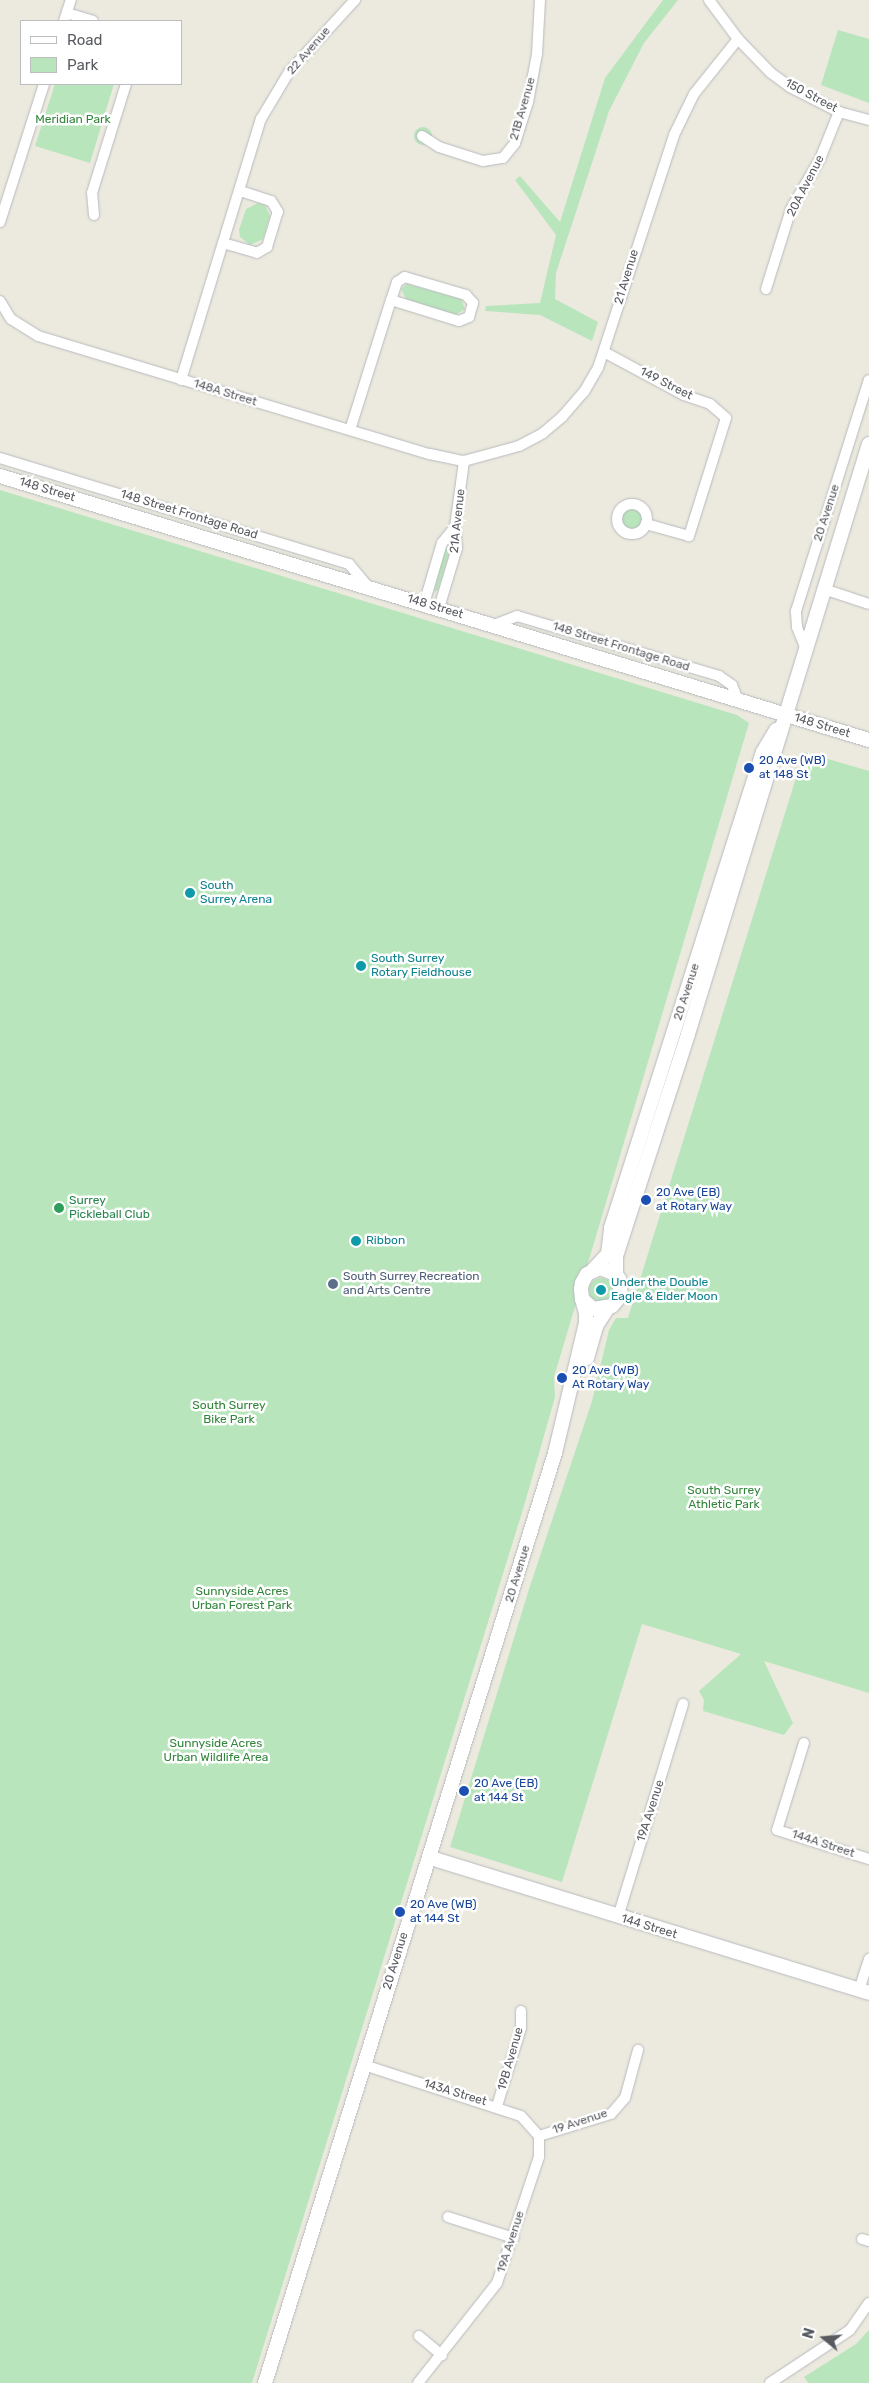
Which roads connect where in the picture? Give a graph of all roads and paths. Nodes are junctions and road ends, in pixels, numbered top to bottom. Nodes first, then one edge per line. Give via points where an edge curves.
1 (71, 0) edge
2 (355, 0) edge
3 (540, 0) edge
4 (709, 0) edge
5 (65, 17) edge
6 (86, 20) edge
7 (738, 39) junction
8 (44, 85) edge
9 (126, 85) edge
10 (839, 112) junction
11 (869, 120) edge
12 (422, 136) dead end
13 (240, 191) junction
14 (94, 215) dead end
15 (0, 222) edge
16 (223, 243) junction
17 (766, 289) dead end
18 (391, 300) junction
19 (0, 301) edge
20 (604, 352) junction
21 (181, 380) junction
22 (869, 380) edge
23 (350, 430) junction
24 (869, 444) edge
25 (0, 458) edge
26 (464, 461) junction
27 (0, 476) edge
28 (646, 524) dead end
29 (455, 527) junction
30 (368, 587) junction
31 (824, 589) junction
32 (424, 604) junction
33 (869, 604) edge
34 (440, 608) junction
35 (805, 646) junction
36 (784, 714) junction
37 (869, 740) edge
38 (593, 1270) junction
39 (616, 1274) junction
40 (582, 1299) junction
41 (607, 1309) junction
42 (555, 1453) junction
43 (683, 1704) dead end
44 (804, 1743) dead end
45 (430, 1858) junction
46 (869, 1859) edge
47 (618, 1917) junction
48 (869, 1959) edge
49 (864, 1992) edge
50 (521, 2012) dead end
51 (638, 2050) dead end
52 (364, 2064) junction
53 (497, 2106) junction
54 (539, 2136) junction
55 (448, 2217) dead end
56 (514, 2238) junction
57 (869, 2303) edge
58 (419, 2336) dead end
59 (442, 2355) junction
60 (265, 2383) edge
61 (418, 2383) edge
62 (770, 2383) edge

1 - 5 street
2 - 13 street, 22 Avenue via 284,80 262,119
3 - 12 street, 21B Avenue via 537,54 528,102 515,143 503,158 483,161 439,147
4 - 7 street, 150 Street
5 - 6 street
7 - 10 street, 150 Street via 790,87
7 - 20 street, 21 Avenue via 694,94 674,135
8 - 15 street
9 - 14 street via 92,193
10 - 11 street, 150 Street
10 - 17 street, 20A Avenue via 820,160 791,208
13 - 16 street, 22 Avenue
13 - 16 street via 271,200 278,212 267,247 257,253
16 - 21 street, 22 Avenue
18 - 18 street via 397,282 405,277 466,295 473,303 469,317 459,321
18 - 23 street
19 - 21 street, 148A Street via 11,319 38,336
20 - 26 street, 21 Avenue via 584,392 543,434 519,446
20 - 28 street, 149 Street via 684,395 710,404 726,418 689,536
21 - 23 street, 148A Street
22 - 35 street, 20 Avenue via 796,611 797,628
23 - 26 street, 148A Street
24 - 31 street, 20 Avenue
25 - 30 street, 148 Street Frontage Road via 349,564
26 - 29 street, 21A Avenue
27 - 30 street, 148 Street
29 - 32 street via 442,543
29 - 34 street, 21A Avenue via 457,548
30 - 32 street, 148 Street
31 - 33 street
31 - 35 street, 20 Avenue
32 - 34 street, 148 Street
34 - 36 street, 148 Street
35 - 36 street, 20 Avenue
36 - 37 street, 148 Street
36 - 38 street, 20 Avenue via 763,752 611,1228 608,1254
36 - 39 street, 20 Avenue via 764,789 628,1230 616,1256
38 - 39 street via 600,1268
38 - 40 street via 582,1283
39 - 41 street via 622,1288 621,1295
40 - 41 street via 594,1309
40 - 42 street, 20 Avenue via 586,1323
41 - 42 street, 20 Avenue via 596,1326 563,1442
42 - 45 street, 20 Avenue
43 - 47 street, 19A Avenue
44 - 46 street, 144A Street via 777,1830
45 - 47 street, 144 Street
45 - 52 street, 20 Avenue
47 - 49 street, 144 Street
48 - 49 street
50 - 53 street, 19B Avenue via 521,2028
51 - 54 street, 19 Avenue via 625,2098 611,2114
52 - 53 street, 143A Street
52 - 60 street, 20 Avenue
53 - 54 street, 143A Street via 521,2116
54 - 56 street, 19A Avenue via 539,2157
55 - 56 street
56 - 59 street, 19A Avenue via 498,2283
57 - 62 street via 850,2330
58 - 59 street
59 - 61 street, 19A Avenue

